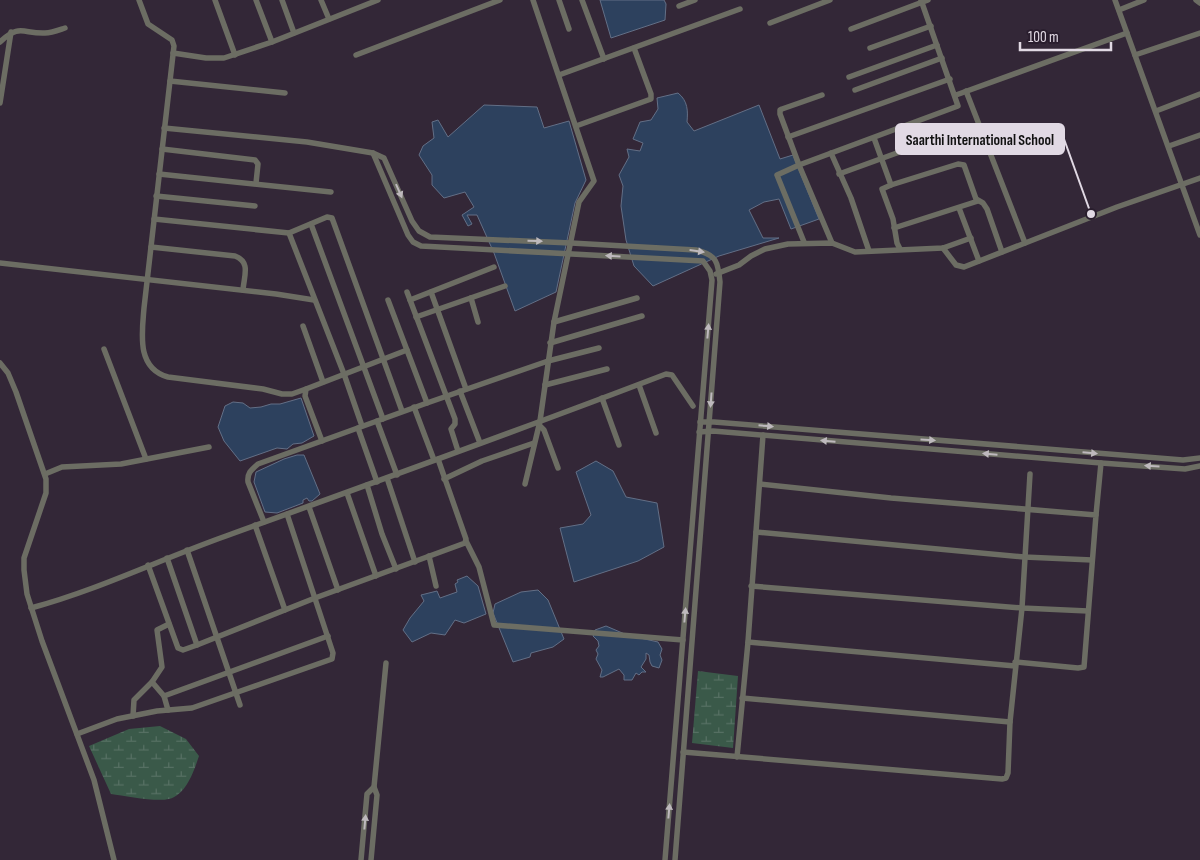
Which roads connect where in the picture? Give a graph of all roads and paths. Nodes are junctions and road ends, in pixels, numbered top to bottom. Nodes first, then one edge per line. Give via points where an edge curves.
1 (139, 0) edge
2 (215, 0) edge
3 (256, 0) edge
4 (282, 0) edge
5 (321, 0) edge
6 (378, 0) edge
7 (500, 0) edge
8 (533, 0) edge
9 (559, 0) edge
10 (582, 0) edge
11 (695, 0) edge
12 (830, 0) edge
13 (1115, 0) edge
14 (1144, 0) edge
15 (1196, 0) edge
16 (924, 1) edge
17 (1200, 4) edge
18 (679, 6) dead end
19 (740, 9) dead end
20 (1119, 10) junction
21 (329, 19) junction
22 (770, 24) dead end
23 (931, 26) junction
24 (65, 28) dead end
25 (569, 29) dead end
26 (850, 29) dead end
27 (11, 32) junction
28 (294, 33) junction
29 (1127, 33) junction
30 (1200, 33) edge
31 (0, 42) edge
32 (272, 42) junction
33 (937, 45) junction
34 (634, 48) junction
35 (870, 48) dead end
36 (173, 53) junction
37 (235, 55) junction
38 (356, 55) dead end
39 (1135, 55) junction
40 (942, 58) junction
41 (604, 59) junction
42 (559, 75) junction
43 (849, 77) dead end
44 (950, 79) junction
45 (170, 81) junction
46 (855, 90) dead end
47 (966, 91) junction
48 (285, 93) dead end
49 (1200, 94) edge
50 (822, 95) dead end
51 (956, 95) junction
52 (0, 103) edge
53 (1156, 111) junction
54 (576, 126) junction
55 (164, 128) junction
56 (960, 130) dead end
57 (1200, 135) edge
58 (788, 136) junction
59 (874, 138) junction
60 (1169, 146) junction
61 (162, 149) junction
62 (373, 153) junction
63 (831, 153) junction
64 (882, 158) junction
65 (799, 164) junction
66 (159, 174) junction
67 (839, 174) junction
68 (1200, 178) edge
69 (256, 183) junction
70 (1182, 184) junction
71 (891, 185) junction
72 (331, 192) dead end
73 (156, 196) junction
74 (978, 201) junction
75 (255, 206) dead end
76 (959, 208) junction
77 (154, 219) junction
78 (311, 224) junction
79 (894, 228) junction
80 (289, 233) junction
81 (1200, 235) edge
82 (971, 238) junction
83 (804, 242) junction
84 (571, 243) junction
85 (1025, 243) junction
86 (832, 244) junction
87 (151, 247) junction
88 (943, 248) junction
89 (900, 249) junction
90 (869, 251) junction
91 (1002, 252) junction
92 (569, 253) junction
93 (980, 261) junction
94 (0, 263) edge
95 (494, 267) dead end
96 (719, 273) junction
97 (711, 276) junction
98 (148, 279) junction
99 (505, 286) dead end
100 (243, 290) junction
101 (407, 292) dead end
102 (431, 292) junction
103 (471, 298) junction
104 (637, 298) dead end
105 (314, 300) junction
106 (388, 300) dead end
107 (410, 300) junction
108 (437, 310) junction
109 (642, 316) dead end
110 (416, 317) junction
111 (478, 322) dead end
112 (554, 322) junction
113 (303, 326) dead end
114 (550, 343) junction
115 (599, 348) dead end
116 (104, 349) dead end
117 (407, 350) junction
118 (382, 360) junction
119 (548, 361) junction
120 (0, 363) edge
121 (364, 366) junction
122 (607, 369) dead end
123 (344, 374) junction
124 (323, 382) junction
125 (545, 384) junction
126 (639, 385) junction
127 (306, 389) junction
128 (463, 390) junction
129 (446, 396) junction
130 (602, 398) junction
131 (427, 403) junction
132 (693, 406) dead end
133 (414, 407) junction
134 (402, 412) junction
135 (380, 420) junction
136 (700, 422) junction
137 (709, 422) junction
138 (539, 423) junction
139 (360, 427) junction
140 (699, 432) junction
141 (709, 432) junction
142 (656, 433) dead end
143 (763, 436) junction
144 (322, 441) junction
145 (480, 443) junction
146 (534, 443) junction
147 (209, 446) dead end
148 (619, 446) dead end
149 (458, 452) junction
150 (1200, 458) edge
151 (146, 459) junction
152 (436, 460) junction
153 (1100, 463) junction
154 (1200, 466) edge
155 (558, 468) dead end
156 (44, 474) junction
157 (1030, 474) dead end
158 (397, 475) junction
159 (387, 478) junction
160 (444, 479) junction
161 (377, 482) junction
162 (525, 484) dead end
163 (760, 484) junction
164 (367, 485) junction
165 (347, 493) junction
166 (309, 507) junction
167 (1028, 509) junction
168 (287, 514) junction
169 (1096, 515) junction
170 (264, 522) junction
171 (255, 525) junction
172 (756, 532) junction
173 (466, 541) junction
174 (187, 550) junction
175 (429, 556) junction
176 (1024, 557) junction
177 (167, 558) junction
178 (1092, 560) junction
179 (415, 562) junction
180 (148, 566) junction
181 (396, 569) junction
182 (376, 576) junction
183 (436, 586) dead end
184 (751, 586) junction
185 (338, 590) junction
186 (315, 598) junction
187 (31, 608) junction
188 (1022, 608) junction
189 (285, 610) junction
190 (1088, 611) junction
191 (169, 624) junction
192 (218, 636) junction
193 (328, 636) junction
194 (683, 640) junction
195 (748, 642) junction
196 (197, 645) junction
197 (386, 662) dead end
198 (1015, 664) junction
199 (228, 674) junction
200 (152, 682) junction
201 (236, 693) junction
202 (164, 696) junction
203 (742, 698) junction
204 (240, 705) dead end
205 (168, 710) junction
206 (133, 716) junction
207 (1010, 722) junction
208 (77, 734) junction
209 (683, 752) junction
210 (737, 757) junction
211 (374, 787) junction
212 (114, 860) edge
213 (361, 860) edge
214 (371, 860) edge
215 (665, 860) edge
216 (676, 860) edge

1 - 36 street via 148,24 174,42
2 - 37 street
3 - 32 street
4 - 28 street
5 - 21 street
6 - 21 street
7 - 38 street
8 - 42 street
9 - 25 street
10 - 41 street
11 - 18 street
12 - 22 street
13 - 20 street
14 - 20 street
15 - 17 street
16 - 23 street
16 - 26 street
19 - 34 street
20 - 29 street
21 - 28 street
23 - 33 street
23 - 35 street
24 - 27 street via 47,33
27 - 31 street
27 - 52 street
28 - 32 street
29 - 39 street
29 - 47 street
30 - 39 street
32 - 37 street
33 - 40 street
33 - 43 street
34 - 41 street
34 - 54 street via 651,99
36 - 37 street via 214,59
36 - 45 street
39 - 53 street
40 - 44 street
40 - 46 street
41 - 42 street
42 - 54 street
44 - 51 street
44 - 58 street
45 - 48 street
45 - 55 street
47 - 51 street
47 - 85 street
49 - 53 street
50 - 58 street via 780,110
51 - 59 street via 956,107
53 - 60 street
54 - 84 street via 594,181 579,202
55 - 61 street
55 - 62 street via 307,142
56 - 64 street
57 - 60 street
58 - 65 street
59 - 63 street
59 - 64 street
60 - 70 street
61 - 66 street
61 - 69 street via 255,160 258,164
62 -> 84 street via 384,158 412,221 424,236
62 - 92 street via 408,235 420,246
63 - 65 street
63 - 67 street
64 - 67 street
64 - 71 street
65 - 83 street via 779,173 777,178
65 - 86 street
66 - 69 street
66 - 73 street
67 - 90 street
68 - 70 street
69 - 72 street
70 - 81 street
70 - 85 street
71 - 74 street via 962,164
71 - 79 street via 882,190
73 - 75 street
73 - 77 street
74 - 76 street
74 - 91 street via 987,209
76 - 79 street
76 - 82 street
77 - 80 street
77 - 87 street
78 - 80 street
78 - 118 street via 328,217 333,220
78 - 121 street
79 - 89 street
80 - 105 street
82 - 88 street
82 - 93 street
83 - 86 street
83 - 96 street via 765,249
84 - 92 street
84 -> 96 street via 696,250 713,257
85 - 91 street
86 - 90 street via 855,252
87 - 98 street
87 - 100 street via 235,256 246,268
88 - 89 street
88 - 93 street via 956,265 964,267
89 - 90 street
91 - 93 street
97 -> 92 street via 703,261
92 - 112 street
94 - 98 street
95 - 102 street
96 - 97 street
96 -> 137 street
136 -> 97 street
98 - 100 street
98 - 127 street via 142,346 148,362 158,374 282,394
99 - 103 street
100 - 105 street
101 - 107 street
102 - 107 street
102 - 108 street
103 - 108 street
103 - 111 street
104 - 112 street
105 - 123 street
106 - 117 street
107 - 110 street
108 - 110 street
108 - 128 street
109 - 114 street
110 - 129 street
112 - 114 street
113 - 124 street
114 - 119 street
115 - 119 street
116 - 151 street
117 - 118 street
117 - 131 street
118 - 121 street
118 - 134 street
119 - 125 street
119 - 128 street
120 - 156 street via 16,392
121 - 123 street
121 - 135 street
122 - 125 street
123 - 124 street
123 - 139 street
124 - 127 street
125 - 138 street
126 - 130 street
126 - 132 street via 669,374
126 - 142 street
127 - 144 street via 305,396
128 - 129 street
128 - 145 street
129 - 131 street
129 - 149 street via 455,419 451,429
130 - 138 street
130 - 148 street
131 - 133 street
133 - 134 street
133 - 152 street
134 - 135 street
135 - 139 street
135 - 158 street
136 - 137 street
136 - 140 street
137 - 141 street
137 -> 150 street via 1183,460
138 - 145 street
138 - 146 street
138 - 155 street
139 - 144 street
139 - 161 street
140 - 141 street
194 -> 140 street
141 - 143 street
141 - 209 street
153 -> 143 street
143 - 163 street
144 - 170 street via 258,464 250,471 248,482
145 - 149 street
146 - 160 street via 482,461
146 - 162 street
147 - 151 street
149 - 152 street
151 - 156 street via 121,464 68,466
152 - 158 street
152 - 160 street
154 -> 153 street via 1185,469
153 - 169 street
156 - 187 street via 46,493 24,558
157 - 167 street
158 - 159 street
159 - 161 street
159 - 179 street
160 - 173 street
161 - 164 street
163 - 167 street
163 - 172 street
164 - 165 street
164 - 181 street
165 - 166 street
165 - 182 street
166 - 168 street
166 - 185 street
167 - 169 street
167 - 176 street
168 - 170 street
168 - 186 street
169 - 178 street
170 - 171 street
171 - 174 street
171 - 189 street
172 - 176 street
172 - 184 street
173 - 175 street
173 - 194 street via 479,567 494,625
174 - 177 street
174 - 192 street
175 - 179 street
175 - 183 street
176 - 178 street
176 - 188 street
177 - 180 street
177 - 196 street
178 - 190 street
179 - 181 street
180 - 187 street
180 - 191 street
181 - 182 street
182 - 185 street
184 - 188 street
184 - 195 street
185 - 186 street
186 - 189 street
186 - 193 street
187 - 208 street
188 - 190 street
188 - 198 street
189 - 192 street
190 - 198 street via 1084,668
191 - 196 street via 178,648 183,650
191 - 200 street via 157,630 162,667
192 - 196 street
192 - 199 street
193 - 199 street
193 - 201 street via 334,655 332,660
215 -> 194 street
195 - 198 street
195 - 203 street
197 - 211 street
198 - 207 street
199 - 201 street
199 - 202 street
200 - 202 street
200 - 206 street via 134,700
201 - 204 street
201 - 205 street via 192,708
202 - 205 street
203 - 207 street
203 - 210 street
205 - 206 street
206 - 208 street
207 - 210 street via 1008,773 1004,779
208 - 212 street via 100,800
209 - 210 street
209 - 216 street
213 -> 211 street via 367,794
211 - 214 street via 377,795

